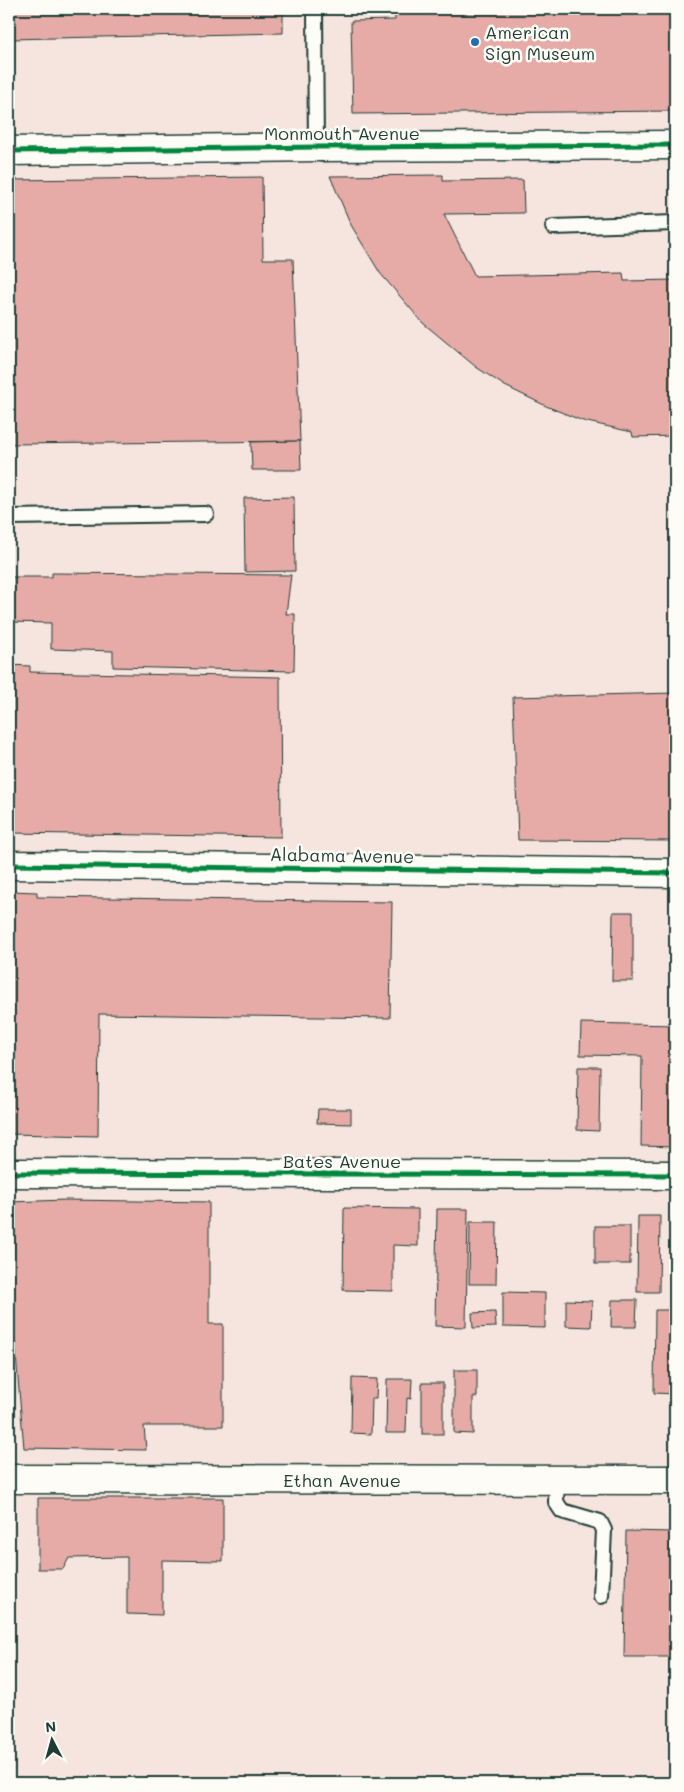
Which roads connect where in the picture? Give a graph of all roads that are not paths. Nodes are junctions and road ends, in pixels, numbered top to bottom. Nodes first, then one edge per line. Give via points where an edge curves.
1 (315, 9) edge
2 (675, 145) edge
3 (316, 147) junction
4 (9, 151) edge
5 (675, 223) edge
6 (553, 227) dead end
7 (206, 514) dead end
8 (9, 517) edge
9 (9, 865) edge
10 (675, 873) edge
11 (9, 1173) edge
12 (675, 1175) edge
13 (9, 1479) edge
14 (557, 1480) junction
15 (675, 1480) edge
16 (601, 1596) dead end

1 - 3 lane
2 - 3 street, Monmouth Avenue
3 - 4 street, Monmouth Avenue
5 - 6 lane
7 - 8 lane
9 - 10 street, Alabama Avenue
11 - 12 street, Bates Avenue
13 - 14 street, Ethan Avenue
14 - 15 street, Ethan Avenue
14 - 16 lane via 556,1502 562,1511 600,1522 604,1530

